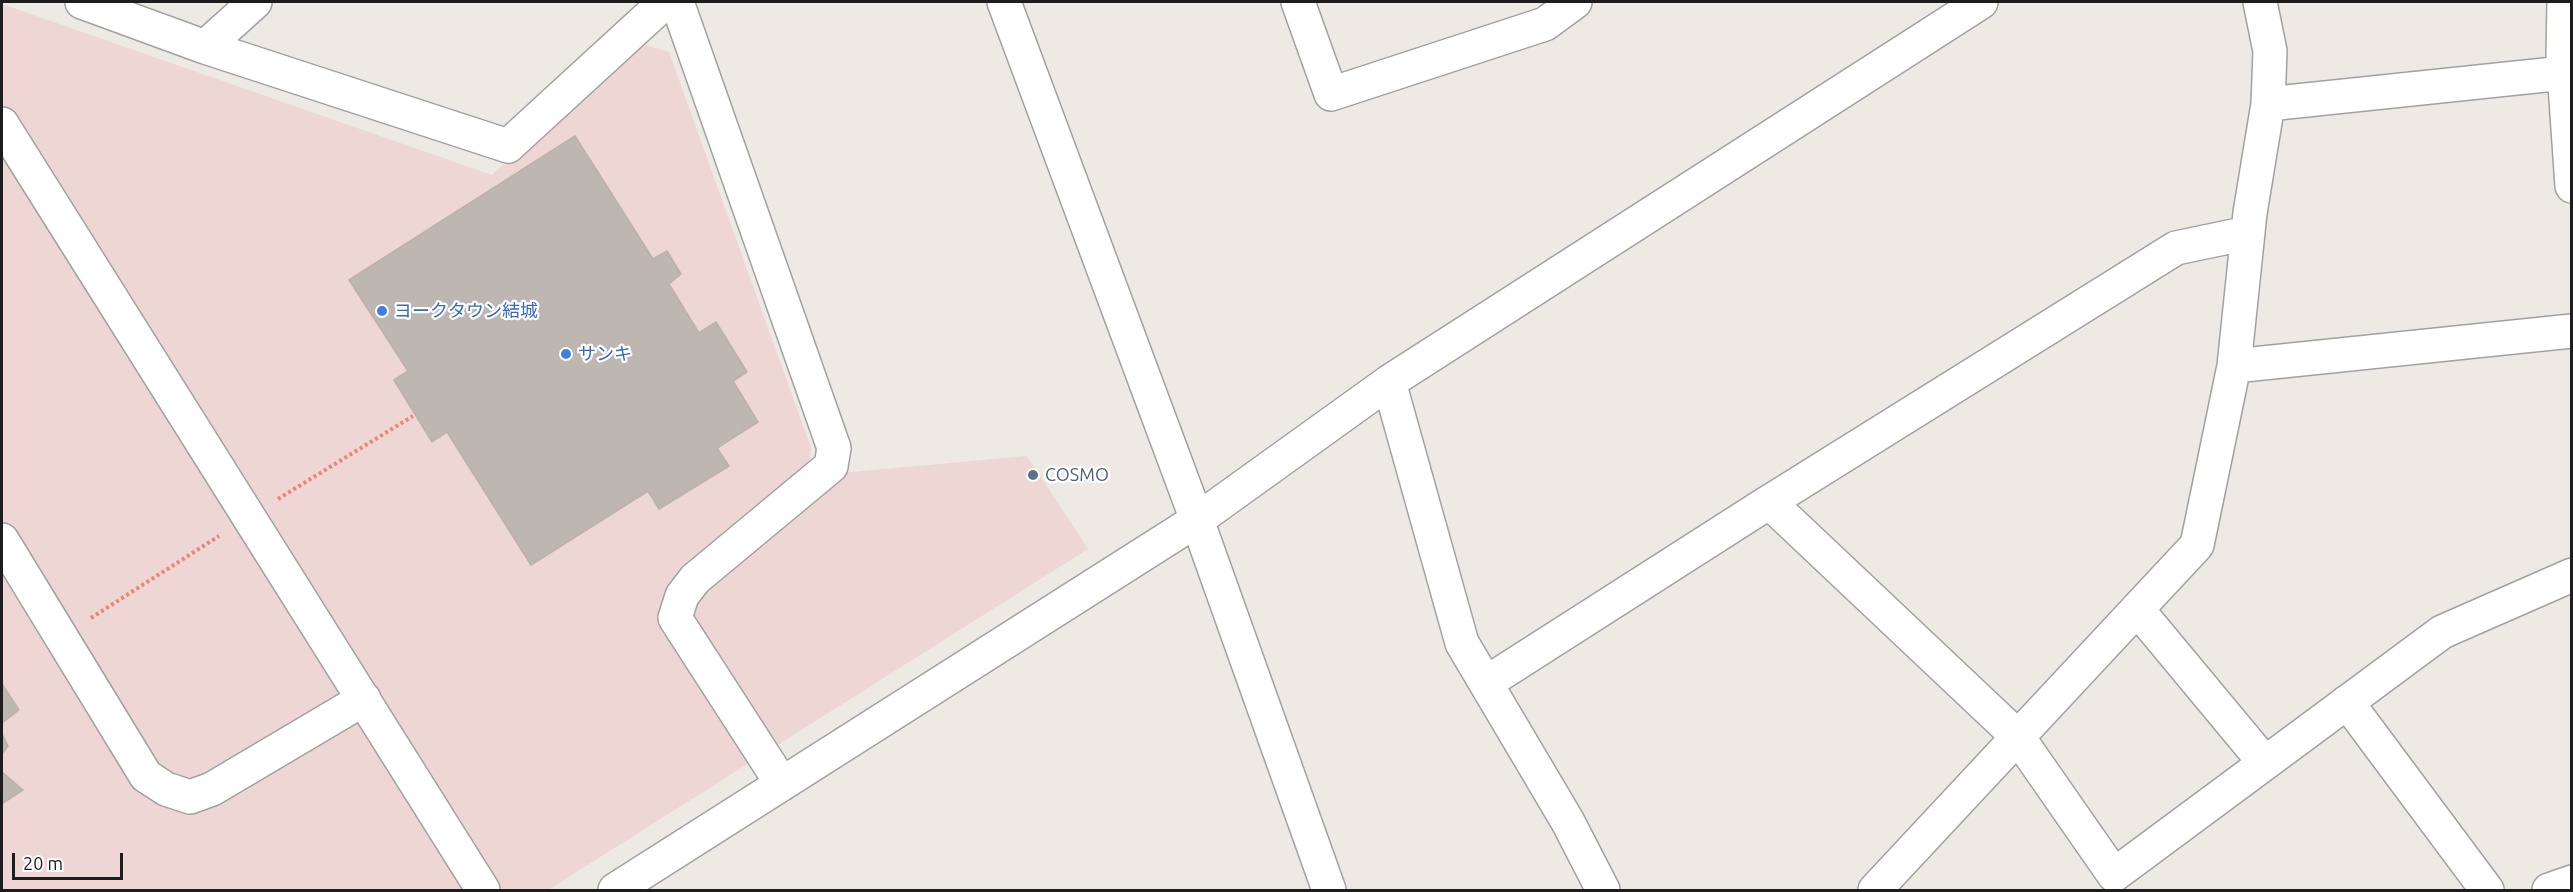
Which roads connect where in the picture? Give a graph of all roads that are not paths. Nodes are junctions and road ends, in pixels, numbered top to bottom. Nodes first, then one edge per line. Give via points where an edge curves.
1 (82, 2) edge
2 (255, 2) edge
3 (665, 2) edge
4 (677, 2) edge
5 (1004, 2) edge
6 (1298, 2) edge
7 (1575, 2) edge
8 (1982, 2) edge
9 (2260, 2) edge
10 (2564, 2) edge
11 (205, 48) junction
12 (2564, 73) junction
13 (2268, 104) junction
14 (2, 124) edge
15 (2571, 186) edge
16 (2248, 233) junction
17 (2571, 331) edge
18 (2234, 366) junction
19 (1389, 382) junction
20 (1769, 502) junction
21 (1197, 520) junction
22 (2, 540) edge
23 (2571, 575) edge
24 (2138, 609) junction
25 (1486, 683) junction
26 (364, 699) junction
27 (2348, 702) junction
28 (2018, 737) junction
29 (2265, 763) junction
30 (782, 784) junction
31 (2571, 882) edge
32 (483, 891) edge
33 (615, 891) edge
34 (1329, 891) edge
35 (1603, 891) edge
36 (1875, 891) edge
37 (2487, 891) edge
38 (2549, 891) edge

1 - 11 street
2 - 11 street
3 - 11 street via 508,146
4 - 30 street via 834,448 831,466 695,579 682,596 675,618
5 - 21 street
6 - 7 street via 1331,94 1545,24
8 - 19 street
9 - 13 street via 2270,51
10 - 12 street
12 - 13 street
12 - 15 street
13 - 16 street
14 - 26 street
16 - 18 street
16 - 20 street via 2176,248
17 - 18 street
18 - 24 street via 2197,545
19 - 21 street
19 - 25 street via 1462,643
20 - 25 street
20 - 28 street
21 - 30 street
21 - 34 street
22 - 26 street via 146,776 166,789 190,797 212,789
23 - 27 street via 2442,632
24 - 28 street
24 - 29 street
25 - 35 street via 1568,822
26 - 32 street
27 - 29 street
27 - 37 street
28 - 29 street via 2114,875
28 - 36 street
30 - 33 street
31 - 38 street

